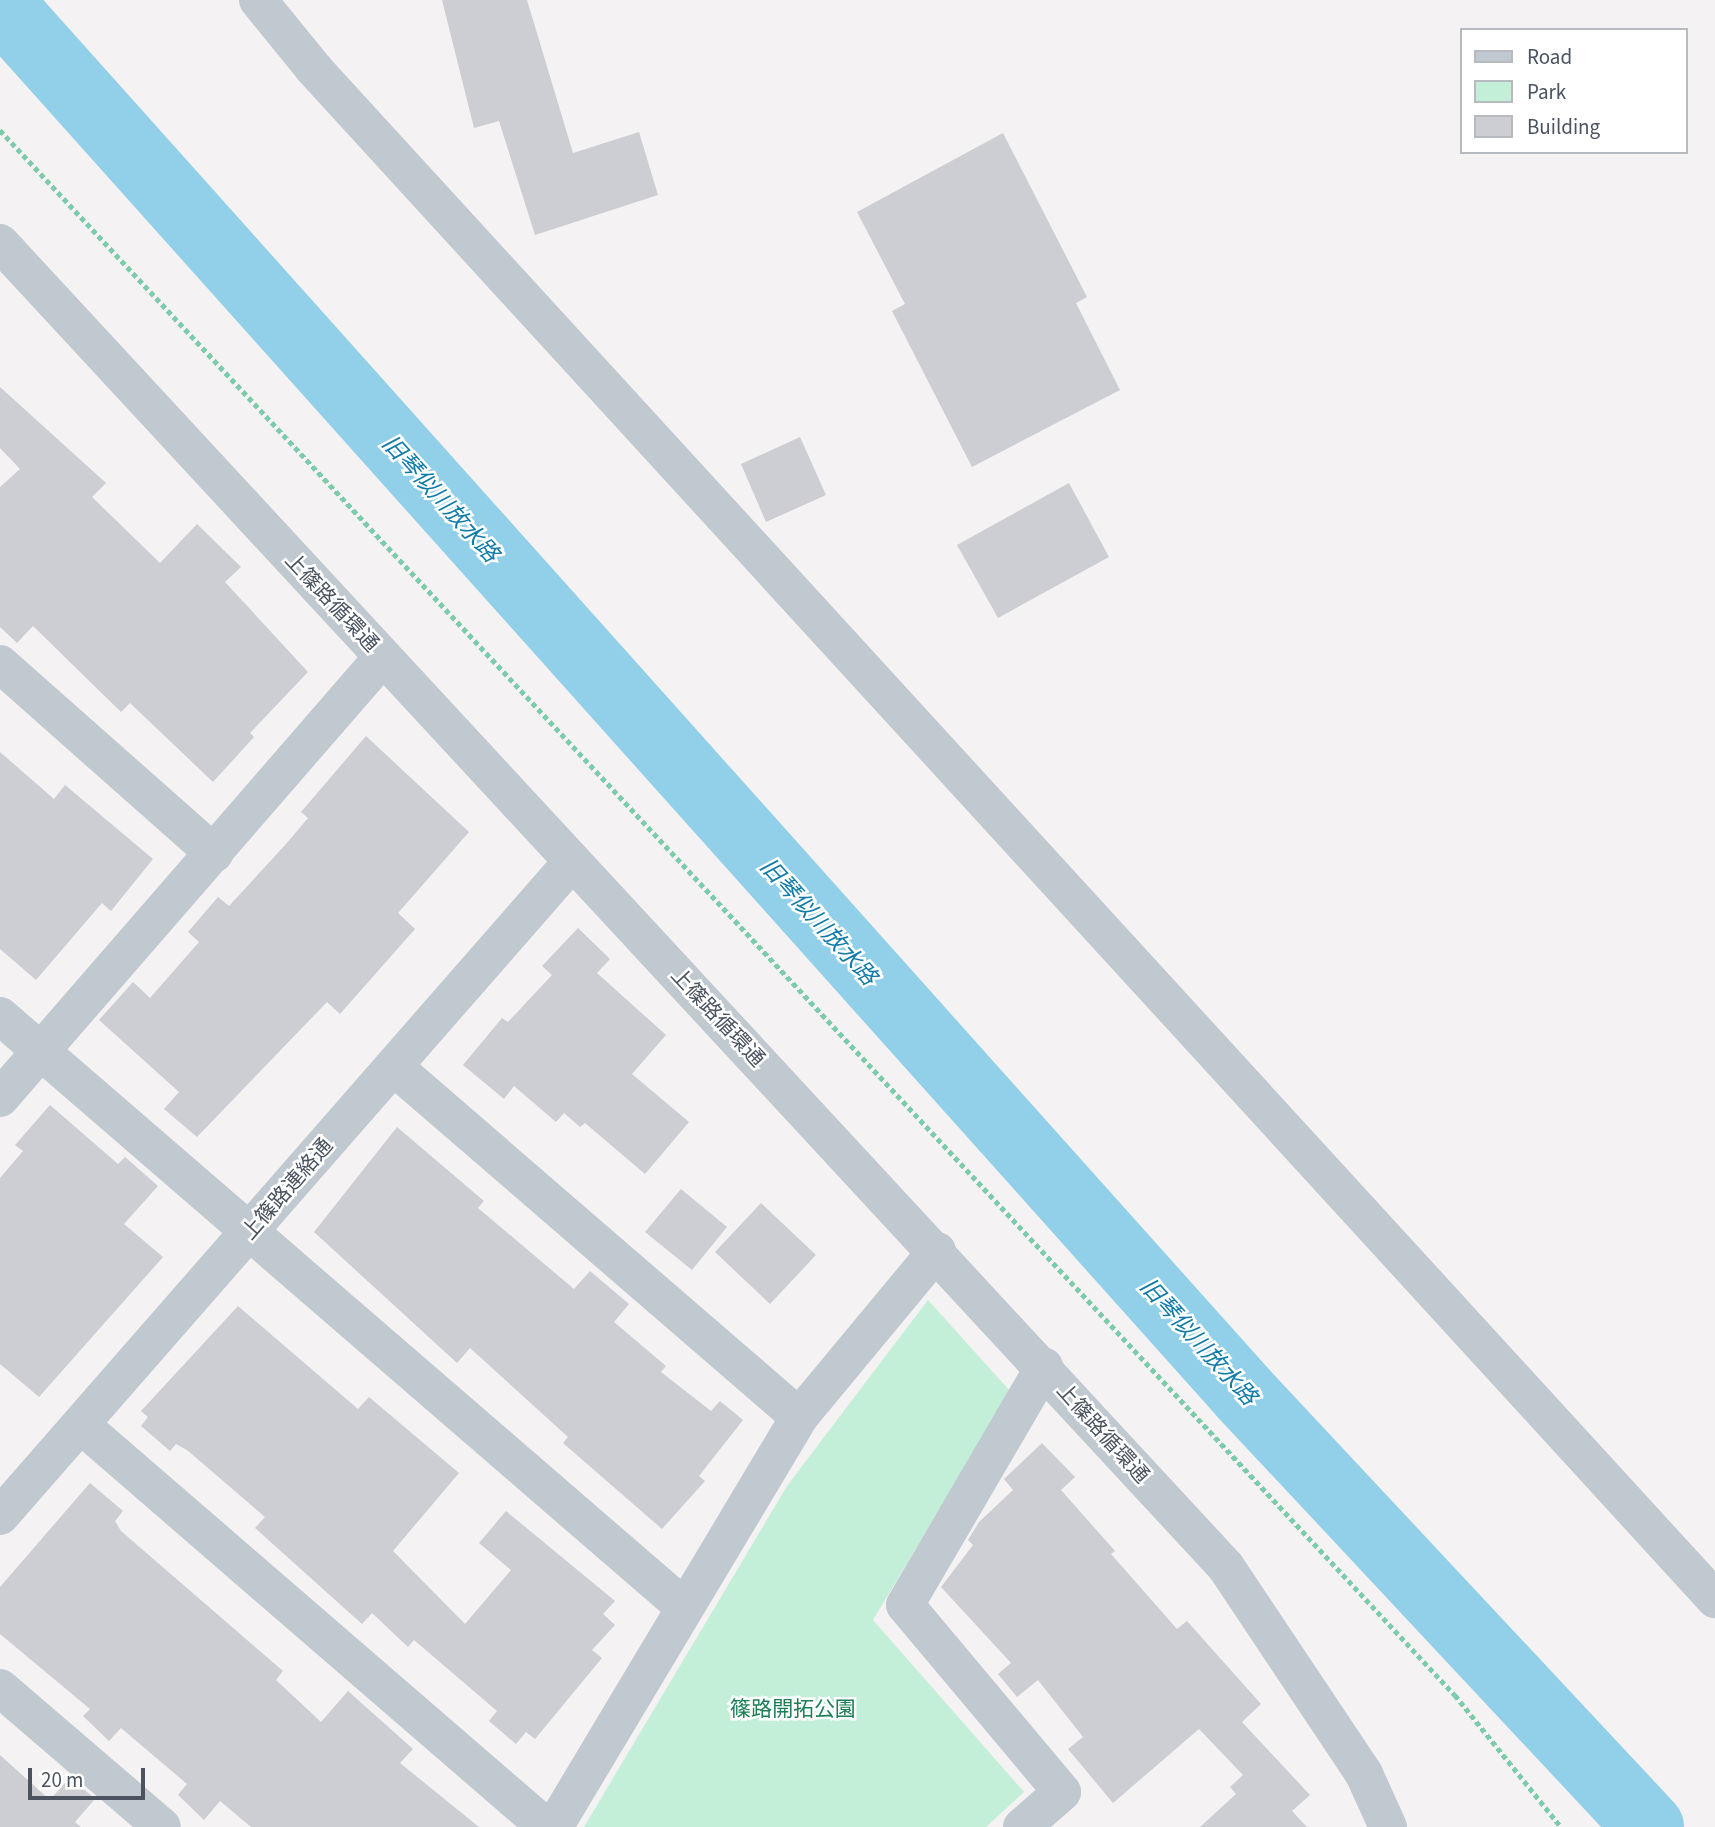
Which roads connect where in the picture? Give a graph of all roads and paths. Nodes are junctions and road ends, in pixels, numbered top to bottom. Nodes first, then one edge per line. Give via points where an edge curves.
1 (258, 0) edge
2 (0, 130) edge
3 (0, 243) edge
4 (383, 657) junction
5 (0, 664) edge
6 (214, 853) junction
7 (572, 862) junction
8 (0, 1016) edge
9 (41, 1052) junction
10 (394, 1066) junction
11 (0, 1098) edge
12 (248, 1233) junction
13 (937, 1251) junction
14 (1044, 1367) junction
15 (799, 1417) junction
16 (81, 1425) junction
17 (0, 1516) edge
18 (1715, 1600) edge
19 (685, 1608) junction
20 (0, 1688) edge
21 (162, 1827) edge
22 (546, 1827) edge
23 (554, 1827) edge
24 (1022, 1827) edge
25 (1388, 1827) edge
26 (1561, 1827) edge

1 - 18 street via 314,69
2 - 26 path via 1436,1675
3 - 4 street, 上篠路循環通
4 - 6 street
4 - 7 street, 上篠路循環通
5 - 6 street
6 - 9 street
7 - 10 street, 上篠路連絡通
7 - 13 street, 上篠路循環通
8 - 9 street
9 - 11 street
9 - 12 street
10 - 12 street, 上篠路連絡通
10 - 15 street
12 - 16 street, 上篠路連絡通
12 - 19 street
13 - 14 street, 上篠路循環通
13 - 15 street
14 - 24 street via 905,1605 1062,1792
14 - 25 street, 上篠路循環通 via 1226,1567 1364,1774
15 - 19 street
16 - 17 street, 上篠路連絡通
16 - 22 street
19 - 23 street
20 - 21 street

